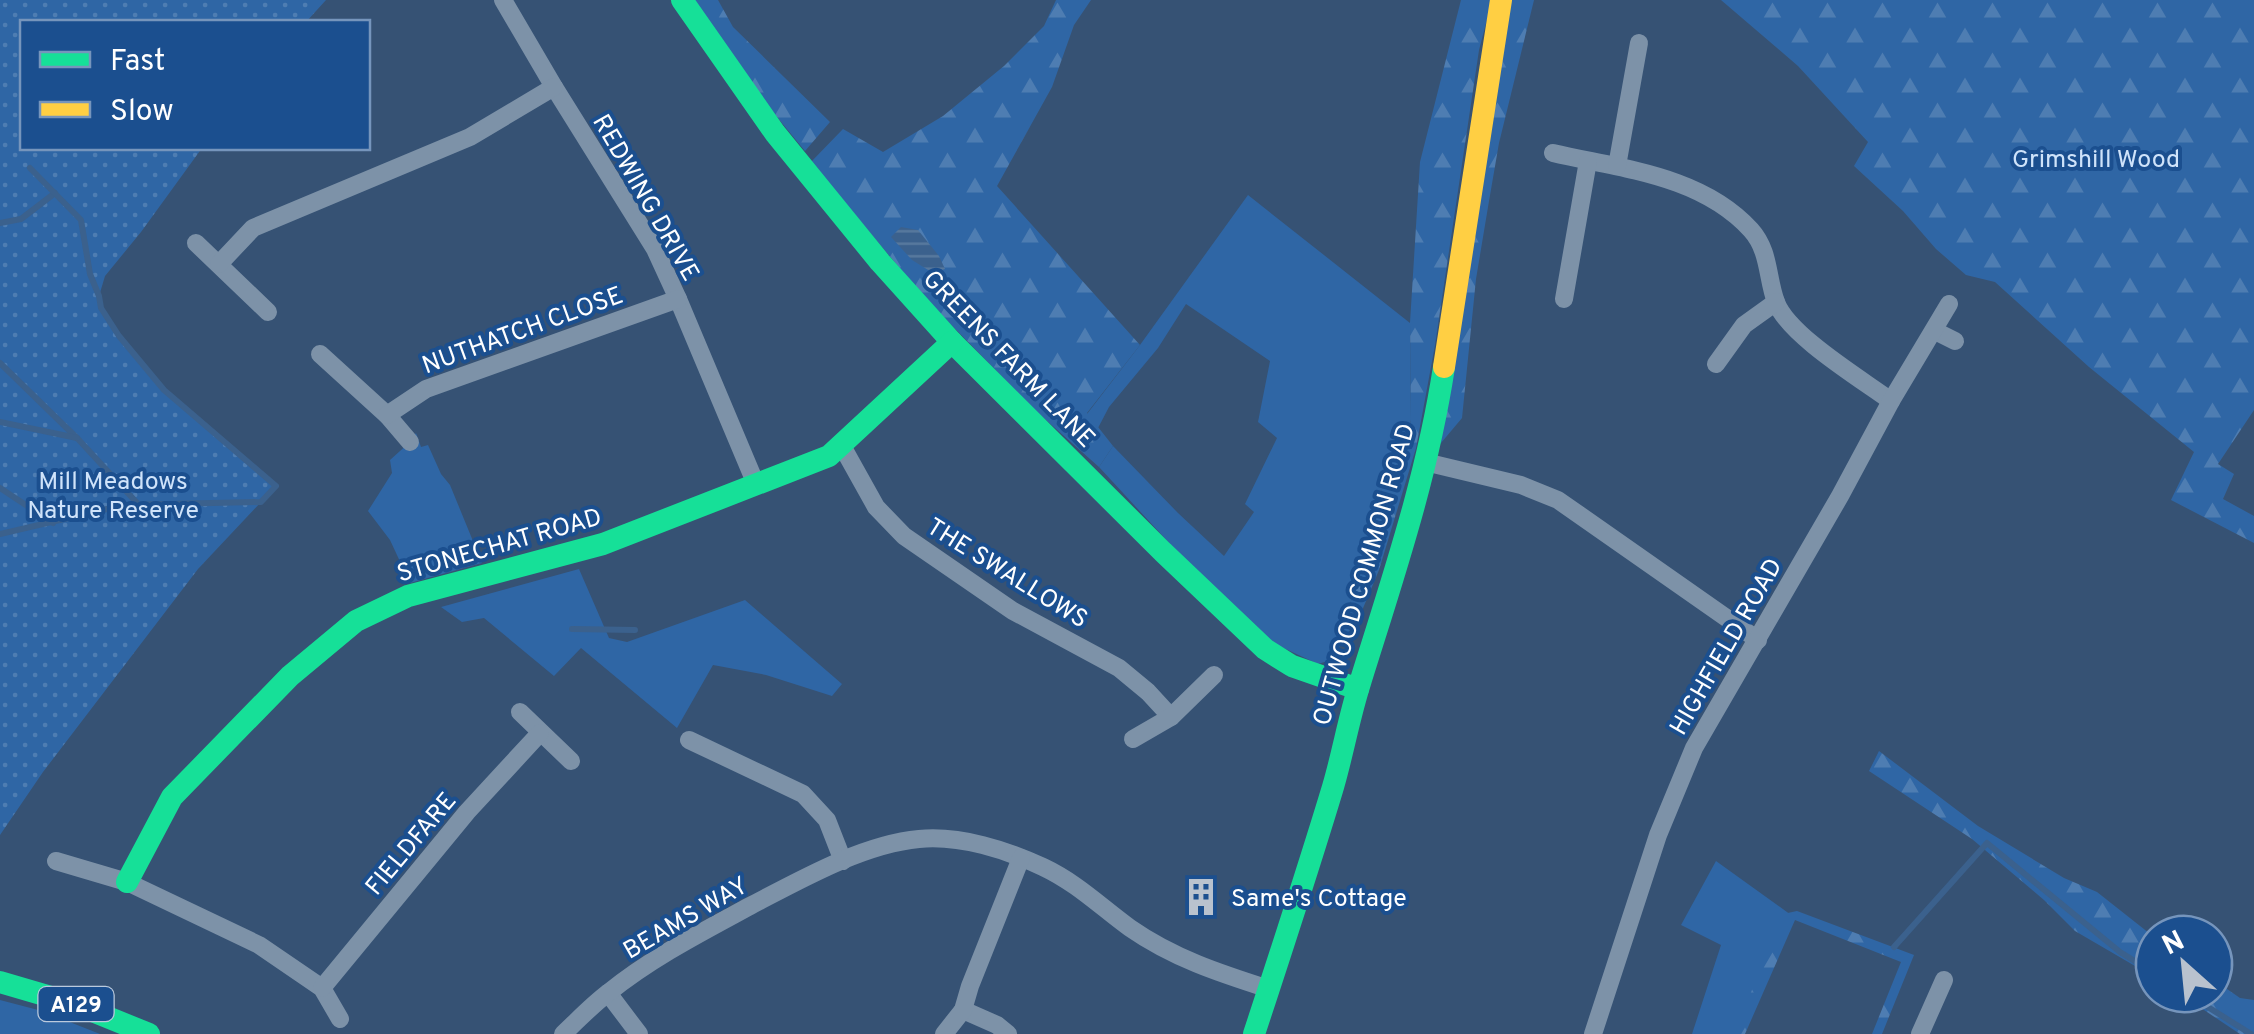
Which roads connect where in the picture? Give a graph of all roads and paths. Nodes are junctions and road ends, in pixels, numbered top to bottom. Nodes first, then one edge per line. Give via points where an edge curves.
1 (503, 0) edge
2 (682, 0) edge
3 (1501, 0) edge
4 (1639, 43) dead end
5 (554, 87) junction
6 (1554, 153) dead end
7 (1588, 161) junction
8 (1618, 166) junction
9 (196, 243) dead end
10 (219, 264) junction
11 (678, 299) junction
12 (1564, 299) dead end
13 (1776, 302) junction
14 (1949, 304) dead end
15 (268, 312) dead end
16 (1935, 331) junction
17 (1955, 341) dead end
18 (952, 342) junction
19 (320, 354) dead end
20 (1716, 364) dead end
21 (1892, 401) junction
22 (387, 415) junction
23 (410, 442) dead end
24 (842, 446) junction
25 (1425, 462) junction
26 (756, 482) junction
27 (1758, 640) junction
28 (1214, 675) dead end
29 (1358, 689) junction
30 (520, 712) dead end
31 (1171, 717) junction
32 (540, 733) junction
33 (689, 740) dead end
34 (1133, 740) dead end
35 (571, 761) dead end
36 (1021, 858) junction
37 (843, 860) junction
38 (56, 862) dead end
39 (126, 882) junction
40 (1944, 980) dead end
41 (0, 982) edge
42 (322, 988) junction
43 (1268, 989) junction
44 (608, 993) junction
45 (964, 1010) junction
46 (340, 1019) dead end
47 (149, 1034) edge
48 (563, 1034) edge
49 (640, 1034) edge
50 (944, 1034) edge
51 (1008, 1034) edge
52 (1254, 1034) edge
53 (1593, 1034) edge
54 (1920, 1034) edge

1 - 5 street, REDWING DRIVE
2 - 18 street, GREENS FARM LANE via 775,133
3 - 25 street, OUTWOOD COMMON ROAD
4 - 8 street
5 - 10 street via 470,137 253,228
5 - 11 street, REDWING DRIVE via 655,249
6 - 7 street
7 - 8 street
7 - 12 street
8 - 13 street via 1702,193 1728,210 1753,232 1770,267
9 - 10 street
10 - 15 street
11 - 22 street, NUTHATCH CLOSE via 426,389
11 - 26 street, REDWING DRIVE
13 - 20 street via 1744,324
13 - 21 street via 1789,324
14 - 16 street, HIGHFIELD ROAD
16 - 17 street
16 - 21 street, HIGHFIELD ROAD
18 - 24 street, STONECHAT ROAD
18 - 29 street, GREENS FARM LANE via 1265,649
19 - 22 street
21 - 27 street, HIGHFIELD ROAD
22 - 23 street
24 - 26 street, STONECHAT ROAD
24 - 31 street, THE SWALLOWS via 876,507 904,536 1013,611 1119,668
25 - 27 street via 1558,500
25 - 29 street, OUTWOOD COMMON ROAD
26 - 39 street, STONECHAT ROAD via 603,544 408,596 356,621 290,676 172,797
27 - 53 street, HIGHFIELD ROAD via 1694,748
28 - 31 street
29 - 43 street, OUTWOOD COMMON ROAD
30 - 32 street
31 - 34 street
32 - 35 street
32 - 42 street, FIELDFARE
33 - 37 street via 803,794 828,820
36 - 37 street, BEAMS WAY via 961,840 918,839
36 - 43 street, BEAMS WAY via 1073,883 1166,951
36 - 45 street
37 - 44 street, BEAMS WAY via 724,920
38 - 39 street
39 - 42 street via 259,945
40 - 54 street
41 - 47 street, A129
42 - 46 street
43 - 52 street, OUTWOOD COMMON ROAD
44 - 48 street, BEAMS WAY
44 - 49 street
45 - 50 street
45 - 51 street

